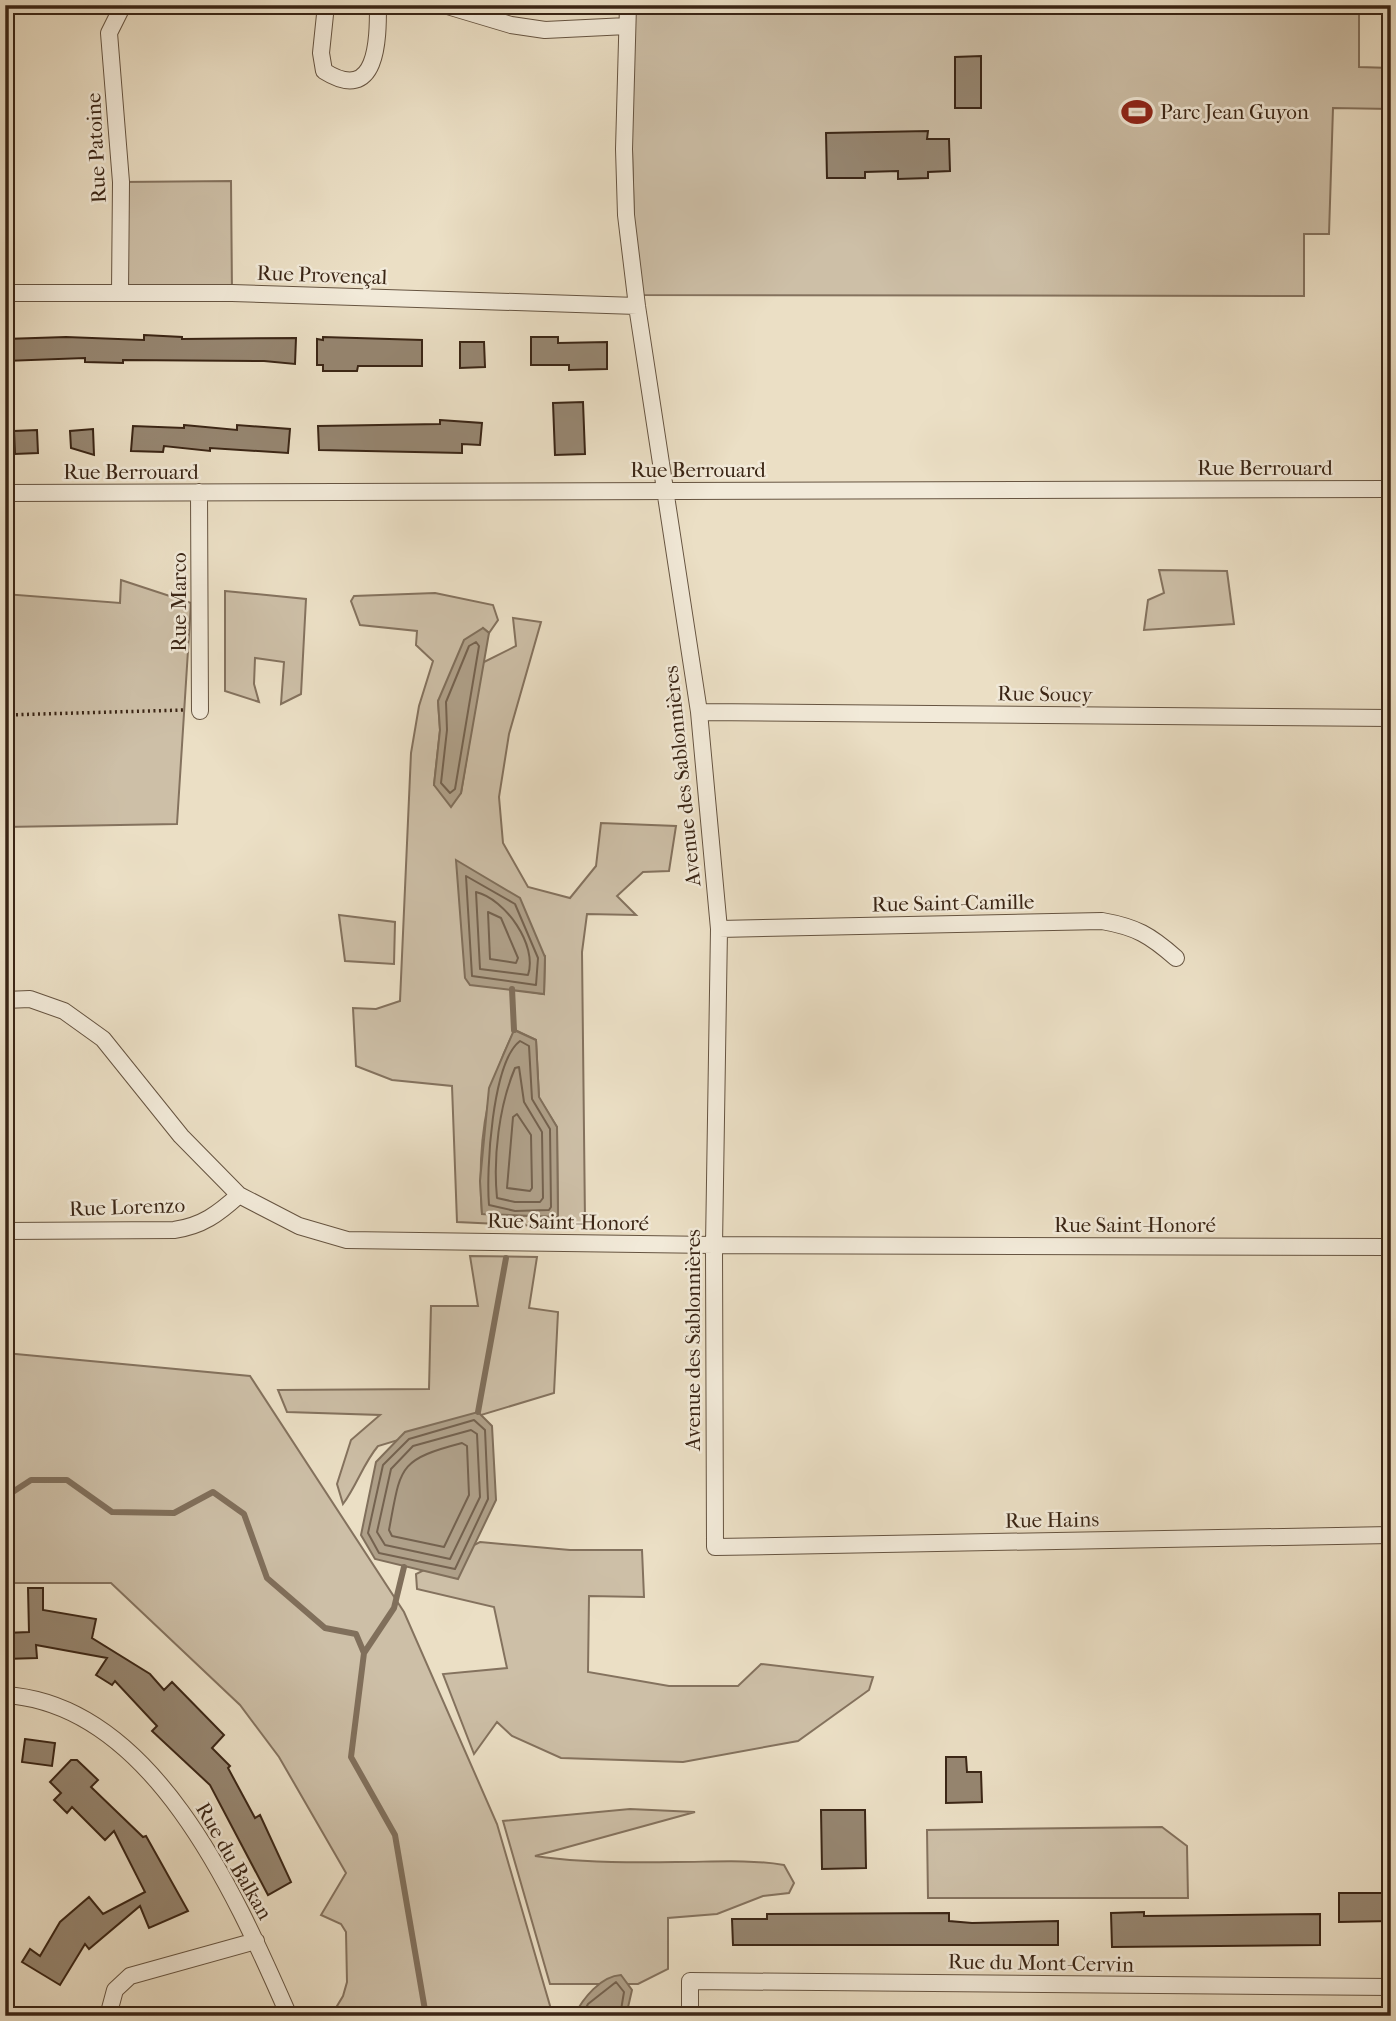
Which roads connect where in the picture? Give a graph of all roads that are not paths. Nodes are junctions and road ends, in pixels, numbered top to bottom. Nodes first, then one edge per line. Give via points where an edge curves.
1 (123, 5) edge
2 (326, 5) edge
3 (378, 5) edge
4 (444, 5) edge
5 (628, 5) edge
6 (627, 26) junction
7 (120, 292) junction
8 (5, 293) edge
9 (637, 306) junction
10 (1391, 489) edge
11 (665, 491) junction
12 (199, 492) junction
13 (5, 493) edge
14 (200, 711) road end
15 (699, 712) junction
16 (1391, 718) edge
17 (719, 929) junction
18 (1177, 958) dead end
19 (5, 1000) edge
20 (239, 1195) junction
21 (5, 1231) edge
22 (714, 1245) junction
23 (1391, 1247) edge
24 (1391, 1535) edge
25 (715, 1548) joint
26 (5, 1695) edge
27 (256, 1941) junction
28 (1391, 1987) edge
29 (108, 2016) edge
30 (289, 2016) edge
31 (690, 2016) edge

1 - 7 street, Rue Patoine via 109,33 121,182
2 - 3 street via 321,53 324,71 337,79 352,80 373,65
4 - 6 street via 545,30
5 - 6 street, Avenue des Sablonnières
6 - 9 street, Avenue des Sablonnières via 625,188
7 - 8 street, Rue Provençal
7 - 9 street, Rue Provençal
9 - 11 street, Avenue des Sablonnières
10 - 11 street, Rue Berrouard
11 - 12 street, Rue Berrouard
11 - 15 street, Avenue des Sablonnières
12 - 13 street, Rue Berrouard
12 - 14 street, Rue Marco
15 - 16 street, Rue Soucy
15 - 17 street, Avenue des Sablonnières
17 - 18 street, Rue Saint-Camille via 1102,921 1152,936
17 - 22 street, Avenue des Sablonnières
19 - 20 street, Rue Saint-Honoré via 30,999 64,1011 103,1039 181,1136
20 - 21 street, Rue Lorenzo via 219,1214 196,1226 174,1230
20 - 22 street, Rue Saint-Honoré via 299,1226 347,1240
22 - 23 street, Rue Saint-Honoré
22 - 25 street, Avenue des Sablonnières
24 - 25 street, Rue Hains
26 - 27 street, Rue du Balkan via 49,1702 80,1716 130,1752 186,1817
27 - 29 street via 130,1976 115,1990
27 - 30 street, Rue du Balkan
28 - 31 street, Rue du Mont-Cervin via 690,1981

